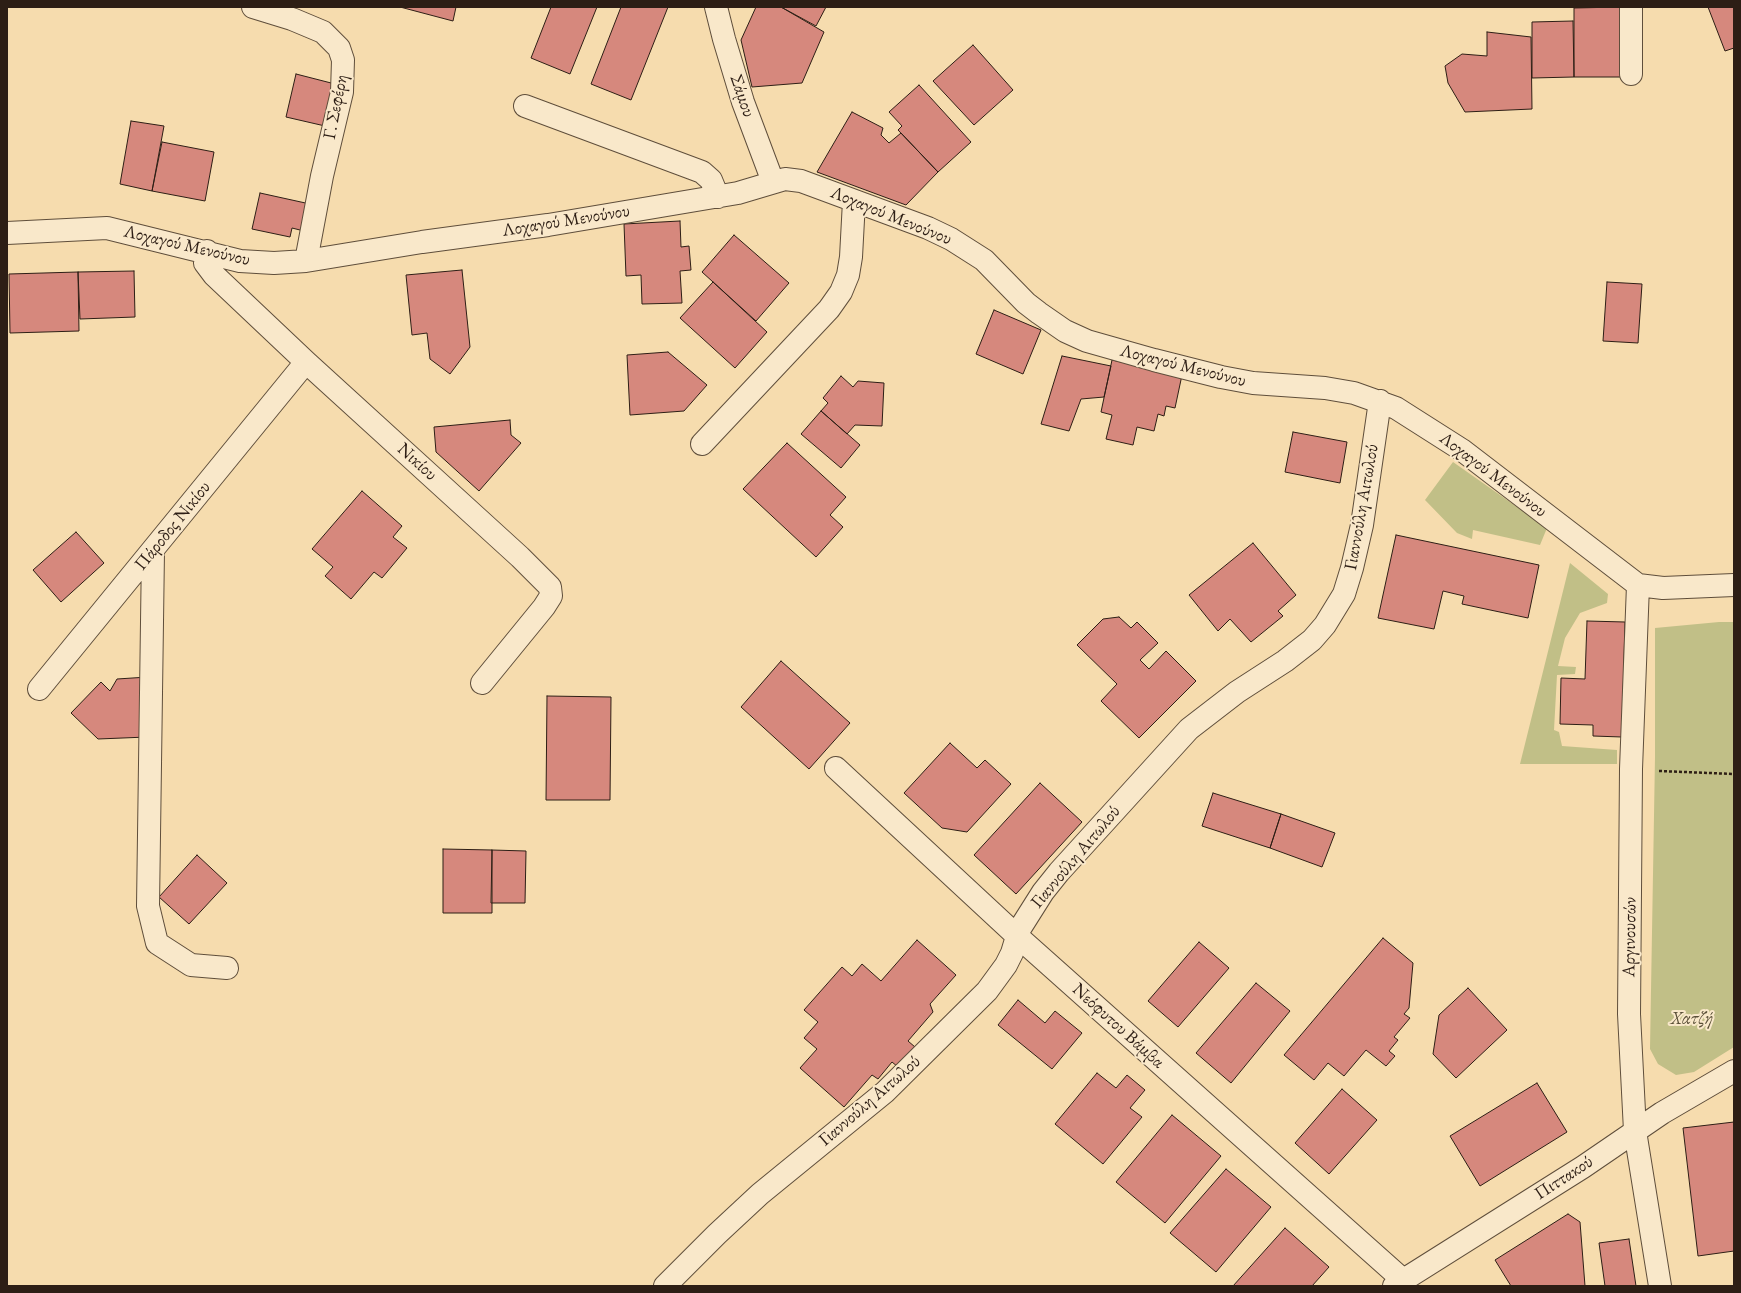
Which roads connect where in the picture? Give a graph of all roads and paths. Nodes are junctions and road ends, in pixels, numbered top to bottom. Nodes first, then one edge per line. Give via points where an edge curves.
1 (253, 7) edge
2 (716, 7) edge
3 (1631, 7) edge
4 (1631, 74) dead end
5 (525, 106) dead end
6 (773, 182) junction
7 (718, 197) junction
8 (854, 201) junction
9 (7, 233) edge
10 (207, 251) junction
11 (306, 261) junction
12 (306, 362) junction
13 (1380, 401) junction
14 (702, 444) dead end
15 (153, 550) junction
16 (1734, 584) edge
17 (1638, 585) junction
18 (482, 683) dead end
19 (39, 689) dead end
20 (836, 768) dead end
21 (1631, 769) junction
22 (1734, 774) edge
23 (1016, 935) junction
24 (227, 968) dead end
25 (1734, 1071) edge
26 (1635, 1131) junction
27 (1398, 1283) edge
28 (665, 1286) edge
29 (1660, 1286) edge

1 - 11 street, Γ. Σεφέρη via 323,32 339,48 343,60 342,92 322,176
2 - 6 street, Σάμου via 743,102
3 - 4 street
5 - 7 street via 702,172 711,180
6 - 7 street, Λοχαγού Μενούνου
6 - 8 street, Λοχαγού Μενούνου via 788,179 801,181
7 - 11 street, Λοχαγού Μενούνου
8 - 13 street, Λοχαγού Μενούνου via 928,228 963,246 984,260 1026,303 1065,331 1082,339 1154,360 1253,383 1325,388
8 - 14 street via 851,257 848,275 841,292 829,309
9 - 10 street, Λοχαγού Μενούνου via 107,228
10 - 11 street, Λοχαγού Μενούνου via 250,262
10 - 12 street, Νικίου via 205,263 209,270
12 - 15 street, Πάροδος Νικίου
12 - 18 street, Νικίου via 514,551 550,587 552,596 544,608
13 - 17 street, Λοχαγού Μενούνου via 1410,416 1462,450
13 - 23 street, Γιαννούλη Αιτωλού via 1362,525 1352,568 1344,594 1325,625 1312,640 1285,661 1237,692 1189,729 1059,872
15 - 19 street, Πάροδος Νικίου
15 - 24 street via 148,906 157,943 191,965
16 - 17 street via 1663,588
17 - 21 street, Αργινουσών
20 - 23 street, Νεόφυτου Βάμβα
21 - 22 path
21 - 26 street, Αργινουσών via 1629,1014
23 - 27 street, Νεόφυτου Βάμβα
23 - 28 street, Γιαννούλη Αιτωλού via 1012,953 988,991 885,1092 760,1194
25 - 26 street, Πιττακού
26 - 27 street, Πιττακού via 1583,1167
26 - 29 street, Αργινουσών

